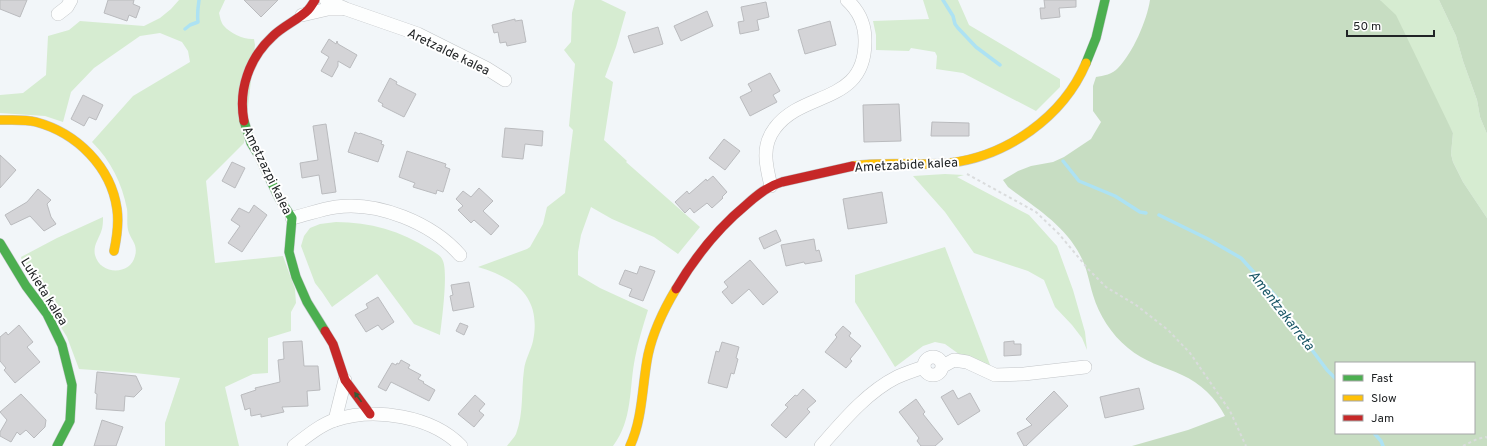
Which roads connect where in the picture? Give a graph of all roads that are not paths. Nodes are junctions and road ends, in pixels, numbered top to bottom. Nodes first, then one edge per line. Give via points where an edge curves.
1 (71, 0) edge
2 (315, 0) edge
3 (326, 0) edge
4 (847, 0) edge
5 (1105, 0) edge
6 (346, 9) junction
7 (58, 14) dead end
8 (302, 15) junction
9 (505, 80) dead end
10 (0, 120) edge
11 (770, 186) junction
12 (292, 218) junction
13 (0, 243) edge
14 (114, 251) dead end
15 (460, 255) dead end
16 (1085, 367) dead end
17 (345, 380) junction
18 (370, 414) junction
19 (335, 420) junction
20 (636, 442) edge
21 (57, 446) edge
22 (294, 446) edge
23 (461, 446) edge
24 (821, 446) edge

1 - 7 street
2 - 8 street, Ametzazpi kalea
3 - 6 street, Aretzalde kalea
4 - 11 street via 855,8 864,27 865,48 859,69 847,86 788,115 775,128 765,152
5 - 11 street, Ametzabide kalea via 1092,50 1080,78 1041,124 1017,141 989,154 960,162 877,163 826,170
6 - 8 street, Aretzalde kalea via 328,9
6 - 9 street, Aretzalde kalea via 418,34
8 - 12 street, Ametzazpi kalea via 273,36 253,61 246,77 242,111 245,128 279,198
10 - 14 street via 36,122 53,127 84,146 97,160 106,174 118,209
11 - 20 street, Ametzabide kalea via 732,217 698,255 670,297 651,344
12 - 15 street via 335,207 375,209 414,221 453,246
12 - 17 street, Ametzazpi kalea via 289,252 296,277 307,302 332,344
13 - 21 street, Lukieta kalea via 26,286 47,314 62,345 72,385 70,421
16 - 24 street via 995,375 967,362 954,360 943,366 935,357 928,358 924,367 897,377 872,394
18 -> 17 street, Ametzazpi kalea
17 - 19 street
18 - 19 street
18 - 23 street via 401,416 422,422 439,429
19 - 22 street via 311,432

